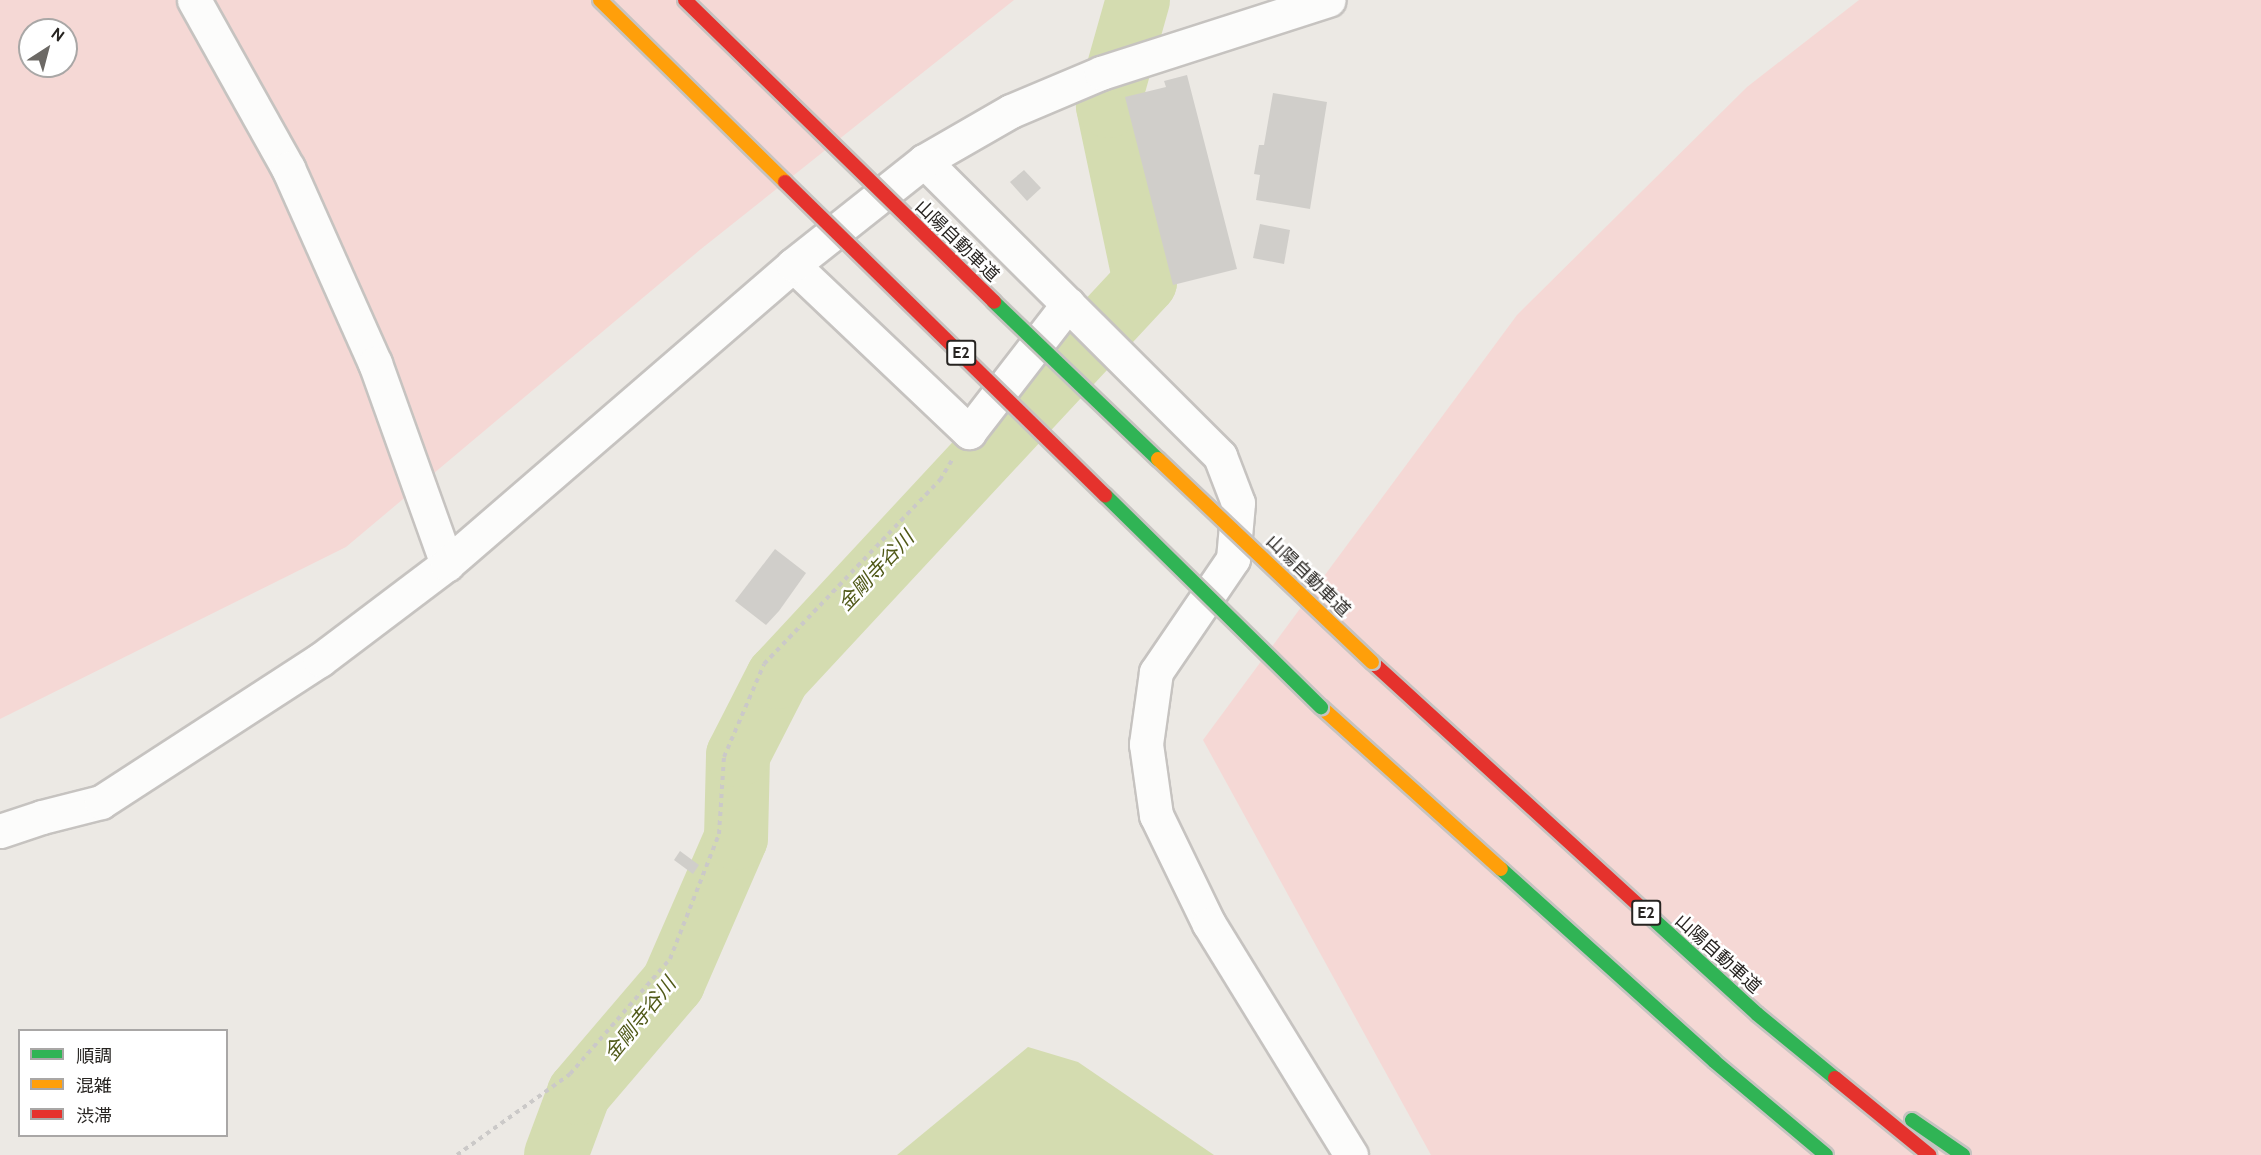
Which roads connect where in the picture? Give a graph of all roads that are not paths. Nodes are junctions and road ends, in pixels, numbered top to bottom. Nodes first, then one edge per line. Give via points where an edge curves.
1 (194, 0) edge
2 (600, 0) edge
3 (685, 0) edge
4 (1329, 0) edge
5 (924, 160) junction
6 (794, 265) junction
7 (1068, 304) junction
8 (447, 564) junction
9 (0, 831) edge
10 (1757, 1014) junction
11 (1351, 1155) edge
12 (1826, 1155) edge
13 (1929, 1155) edge
14 (1963, 1155) edge

1 - 8 street via 288,168 375,363
2 - 12 highway, E2, bridge via 1321,707 1714,1061
3 - 10 highway, 山陽自動車道 / E2, bridge via 994,302 1372,662
4 - 5 street via 1101,73 1011,111
5 - 6 street
5 - 7 street
6 - 7 street via 969,432
6 - 8 street
7 - 11 street via 1220,456 1238,504 1233,559 1156,672 1146,744 1156,815 1209,924
8 - 9 street via 320,660 101,802
10 - 13 highway, 山陽自動車道 / E2
10 - 14 highway

